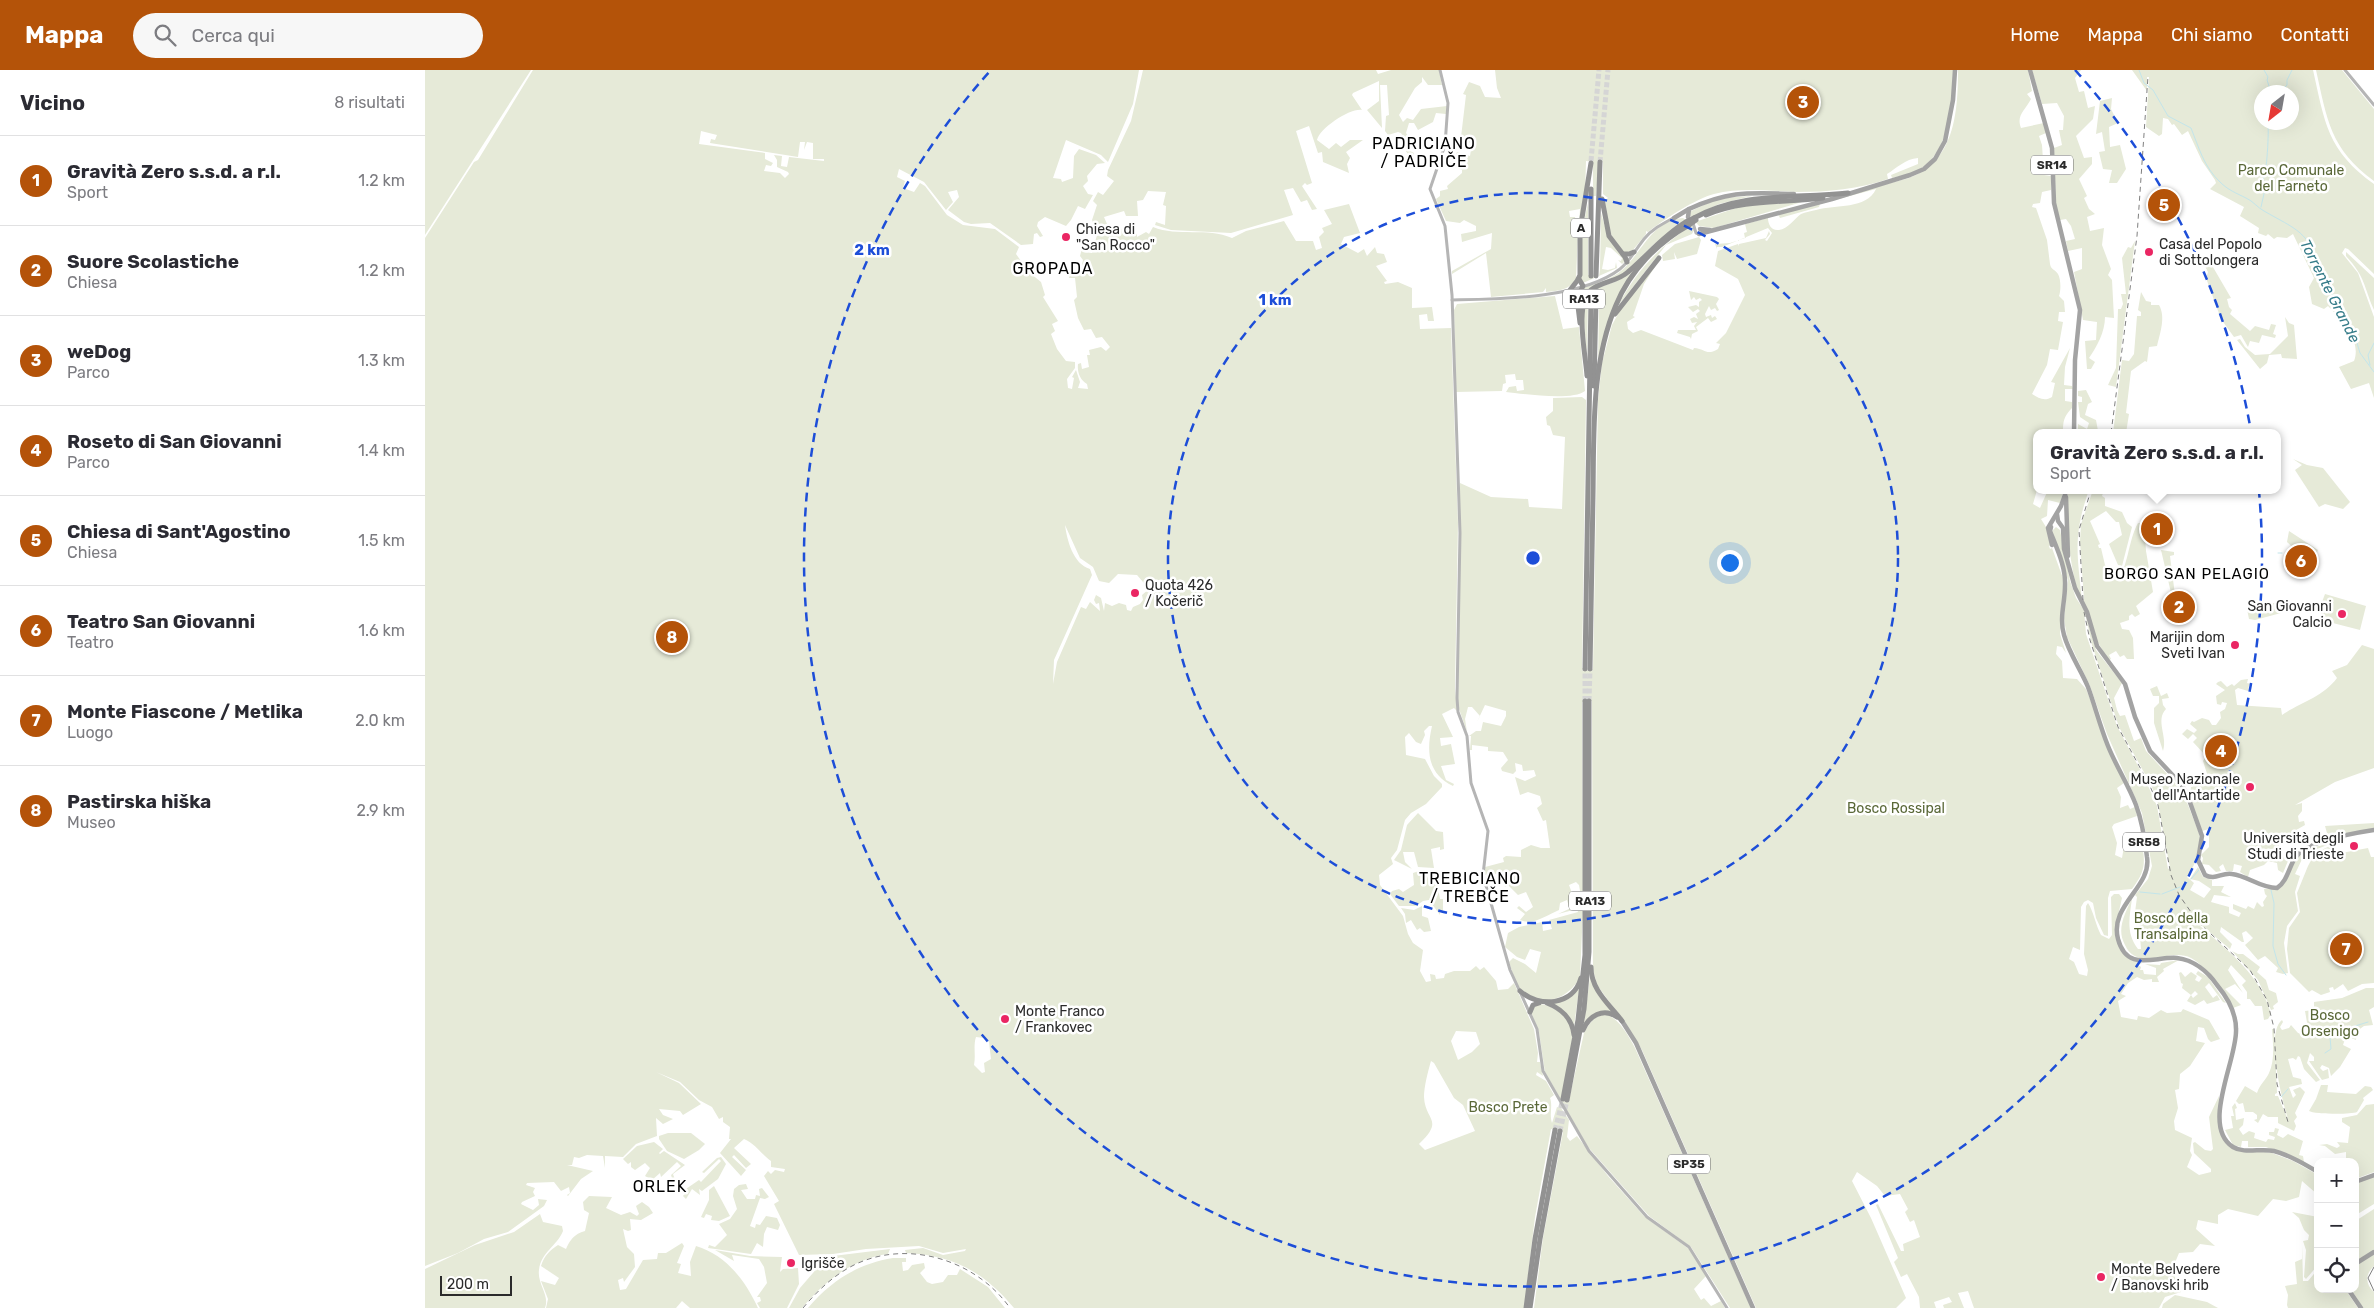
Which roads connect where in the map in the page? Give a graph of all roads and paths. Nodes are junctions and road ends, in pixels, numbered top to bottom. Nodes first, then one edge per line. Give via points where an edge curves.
1 (1440, 70) edge
2 (1955, 70) edge
3 (2030, 70) edge
4 (2345, 70) edge
5 (2374, 105) edge
6 (1848, 192) junction
7 (1689, 209) junction
8 (1674, 218) junction
9 (1691, 221) junction
10 (1698, 232) joint
11 (1634, 252) junction
12 (1622, 253) junction
13 (1659, 258) dead end
14 (1627, 262) junction
15 (1579, 279) junction
16 (1583, 286) junction
17 (1568, 290) junction
18 (1452, 295) junction
19 (1577, 298) junction
20 (1452, 300) junction
21 (1463, 300) junction
22 (1453, 308) junction
23 (1608, 328) junction
24 (1584, 342) junction
25 (1592, 428) junction
26 (2074, 429) edge
27 (2065, 494) edge
28 (2066, 494) edge
29 (2057, 514) junction
30 (2065, 515) junction
31 (2059, 523) junction
32 (2051, 525) junction
33 (2066, 529) junction
34 (2063, 538) junction
35 (2069, 566) junction
36 (1588, 669) tunnel mouth
37 (2374, 830) edge
38 (1585, 900) junction
39 (1590, 914) junction
40 (1520, 991) junction
41 (1532, 1002) junction
42 (1543, 1002) junction
43 (1526, 1004) junction
44 (1529, 1012) junction
45 (1622, 1021) junction
46 (1571, 1069) junction
47 (1565, 1099) tunnel mouth
48 (2314, 1170) edge
49 (2374, 1175) edge
50 (2359, 1181) edge
51 (2374, 1252) edge
52 (2359, 1261) edge
53 (2352, 1293) edge
54 (1526, 1308) edge
55 (1530, 1308) edge
56 (1727, 1308) edge
57 (1753, 1308) edge
58 (2361, 1308) edge

1 - 18 main road via 1448,103 1445,145 1430,189 1445,228
2 - 6 main road via 1947,135 1935,159 1913,174
3 - 26 main road, SR14 via 2052,148 2054,203 2081,310 2075,360
4 - 5 main road
6 - 7 main road via 1731,194
6 - 9 highway, RA13 via 1750,198 1728,203
6 - 10 main road
7 - 8 main road
7 - 9 main road
8 - 9 main road via 1681,215
8 - 11 main road via 1652,231
9 - 10 main road
9 - 23 highway, RA13 via 1660,245 1640,266 1624,289
9 - 24 highway, RA13 via 1655,244 1622,277 1597,286 1588,293 1582,310
11 - 12 highway
11 - 14 main road
12 - 14 highway, A
12 - 15 highway, A via 1613,244 1606,227 1600,163 1594,276 1591,162 1581,230
13 - 23 highway via 1619,308
14 - 16 main road via 1612,274
15 - 16 highway
15 - 17 highway
16 - 17 main road
16 - 19 highway
17 - 19 highway
17 - 21 main road
18 - 20 main road
18 - 21 main road
19 - 24 highway
20 - 21 main road
20 - 22 main road
21 - 22 main road
22 - 40 main road via 1459,534 1457,706 1467,736 1471,783 1487,831 1483,875 1509,970
23 - 25 highway, RA13
24 - 25 highway, RA13
25 - 25 highway via 1595,336 1593,298
25 - 36 highway, RA13
27 - 29 main road
28 - 30 main road
29 - 31 main road
29 - 32 main road
30 - 31 main road
30 - 33 main road
31 - 32 main road
31 - 33 main road
31 - 34 main road via 2063,528
32 - 34 main road via 2060,527
32 - 48 main road, SR58 via 2050,531 2064,572 2063,633 2137,808 2147,857 2145,877 2131,894 2119,920 2120,944 2129,956 2140,961 2175,958 2192,962 2210,976 2226,998 2237,1034 2223,1084 2220,1111 2223,1130 2231,1145 2243,1150 2275,1151
33 - 35 main road
34 - 35 main road
35 - 37 main road via 2095,642 2125,684 2150,751 2187,794 2202,836 2198,860 2206,876 2235,874 2261,886 2277,888 2304,849
38 - 39 highway, RA13 via 1587,701
38 - 42 highway via 1583,963 1579,983 1564,998
38 - 46 highway, RA13 via 1584,971
39 - 45 highway via 1592,978 1600,996
39 - 46 highway, RA13 via 1587,980
40 - 41 highway
40 - 43 main road
41 - 42 highway
41 - 43 highway
41 - 44 highway
42 - 46 highway via 1563,1011 1572,1025
43 - 44 main road
44 - 56 main road via 1538,1035 1543,1071 1585,1145 1647,1217 1689,1247
45 - 46 highway via 1605,1012 1590,1019 1583,1030
45 - 57 main road, SP35 via 1636,1043
46 - 47 highway, RA13
49 - 50 main road
51 - 52 main road
53 - 58 main road
54 - 55 highway via 1535,1239 1558,1130

